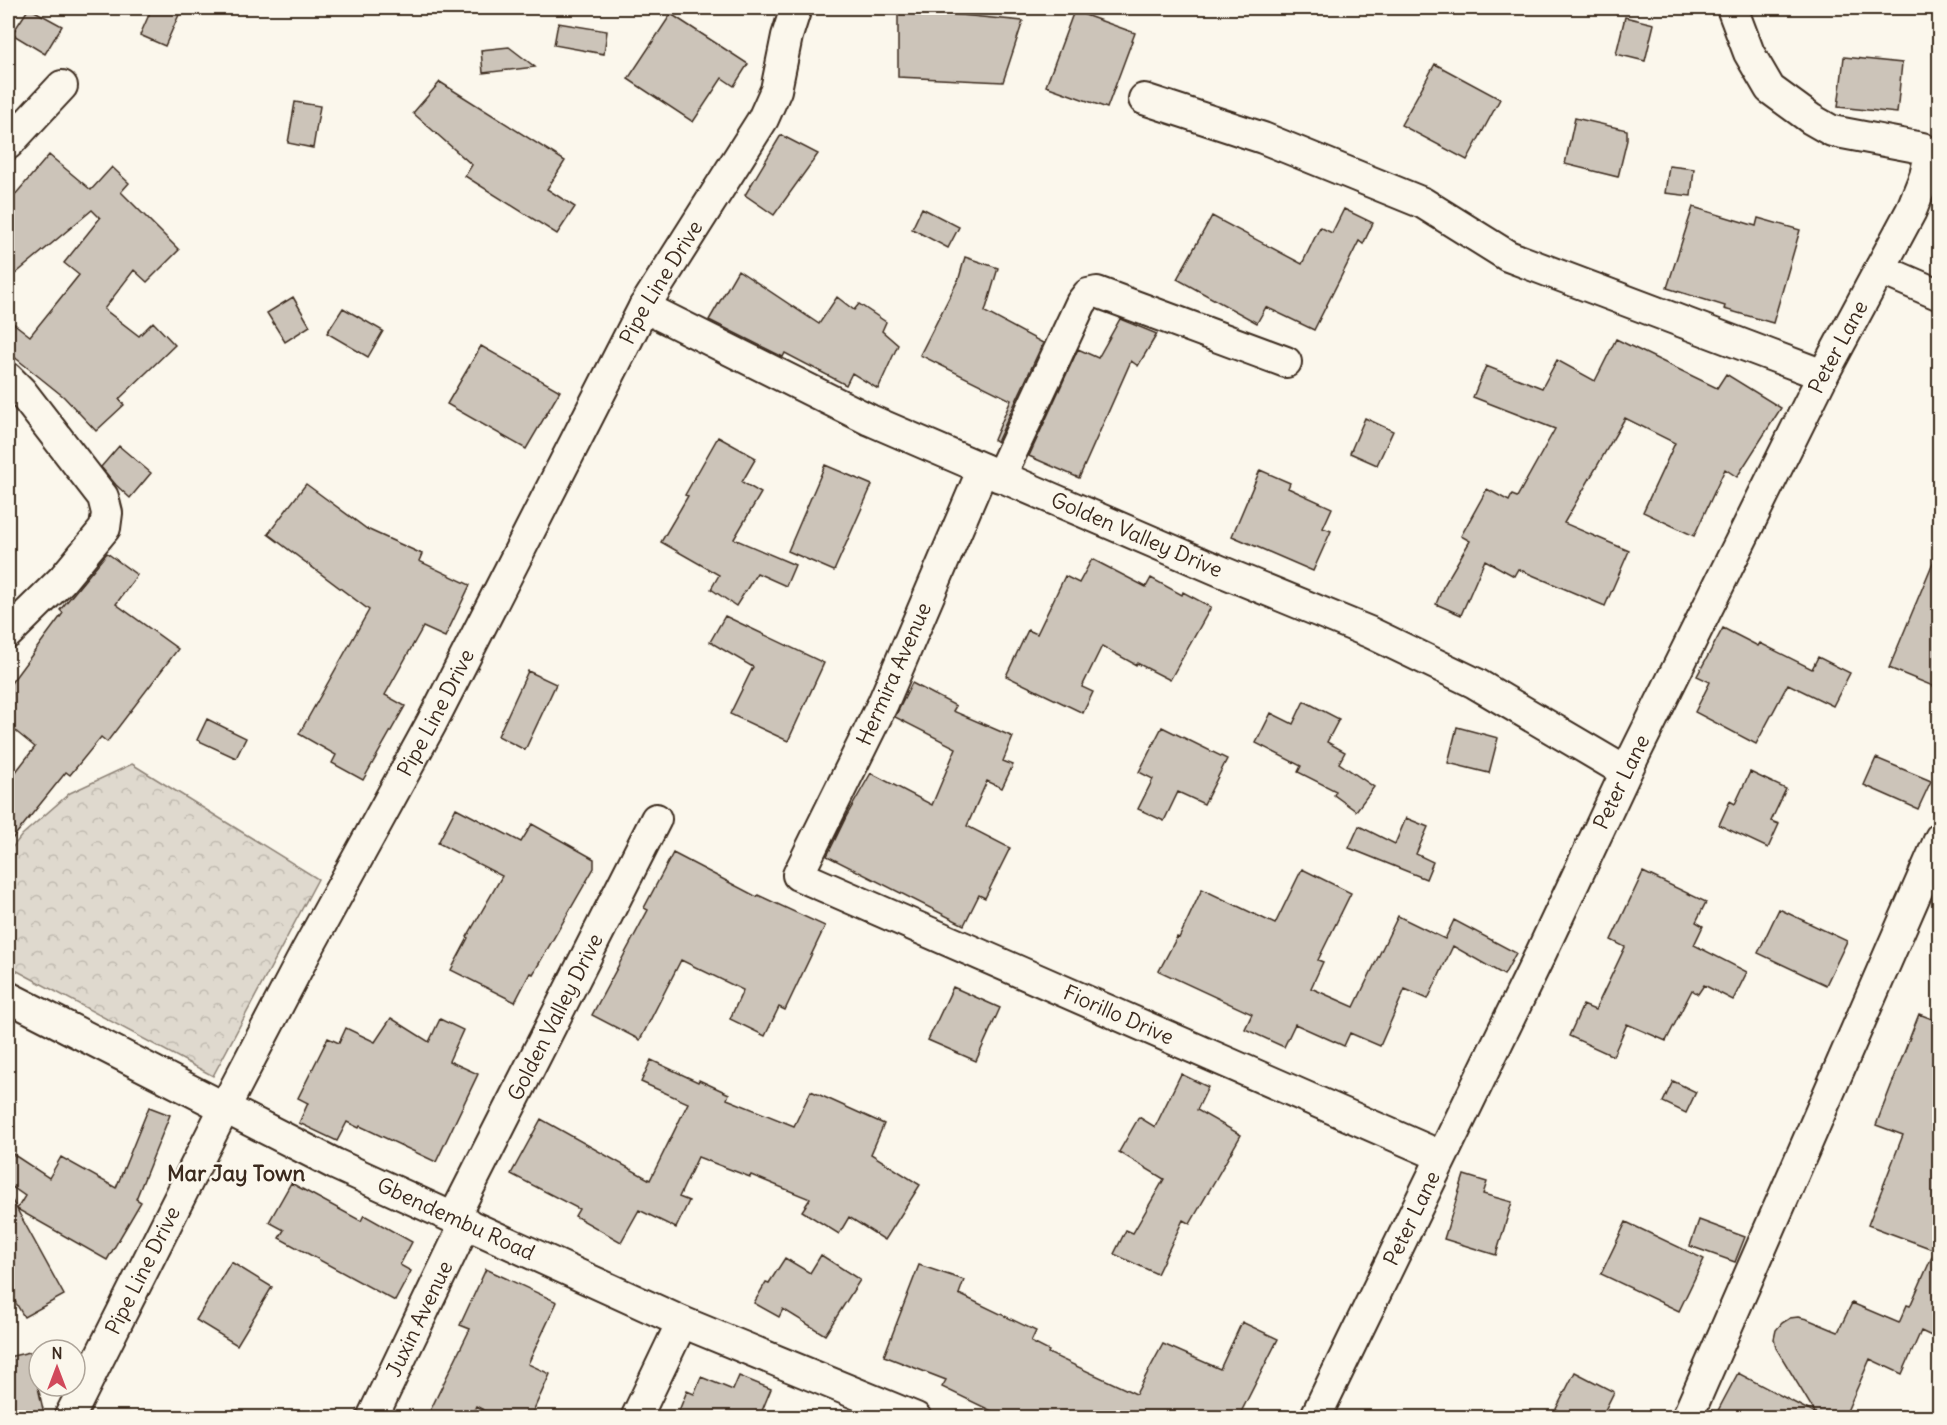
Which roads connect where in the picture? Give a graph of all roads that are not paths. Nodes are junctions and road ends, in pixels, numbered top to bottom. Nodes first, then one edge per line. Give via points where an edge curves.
1 (796, 8) edge
2 (1732, 8) edge
3 (62, 86) dead end
4 (1144, 99) dead end
5 (8, 144) edge
6 (1880, 270) junction
7 (1940, 295) edge
8 (644, 307) junction
9 (1286, 362) dead end
10 (1823, 375) junction
11 (8, 378) edge
12 (992, 473) junction
13 (8, 633) edge
14 (1626, 772) junction
15 (656, 819) dead end
16 (1940, 838) edge
17 (798, 875) joint
18 (8, 997) edge
19 (225, 1107) junction
20 (1441, 1156) junction
21 (460, 1220) junction
22 (682, 1322) junction
23 (69, 1418) edge
24 (372, 1418) edge
25 (636, 1418) edge
26 (915, 1418) edge
27 (1315, 1418) edge
28 (1687, 1418) edge

1 - 8 street, Pipe Line Drive via 776,90 763,119
2 - 6 street, Peter Lane via 1749,54 1770,89 1832,131 1922,148 1929,159 1911,211
3 - 5 street
4 - 10 street via 1263,138 1423,203 1508,256
6 - 7 street
6 - 10 street, Peter Lane
8 - 12 street, Golden Valley Drive via 870,420
8 - 19 street, Pipe Line Drive via 431,724
9 - 12 street, Hermira Avenue via 1097,292 1088,294
10 - 14 street, Peter Lane
11 - 13 street via 103,497 107,513 105,528 62,580
12 - 14 street, Golden Valley Drive via 1369,632 1474,683
12 - 17 street, Hermira Avenue
14 - 20 street, Peter Lane
15 - 21 street, Golden Valley Drive
16 - 28 street
17 - 20 street, Fiorillo Drive
18 - 19 street, Gbendembu Road
19 - 21 street, Gbendembu Road via 335,1164
19 - 23 street, Pipe Line Drive
20 - 27 street, Peter Lane
21 - 22 street, Gbendembu Road
21 - 24 street, Juxin Avenue
22 - 25 street
22 - 26 street, Gbendembu Road

